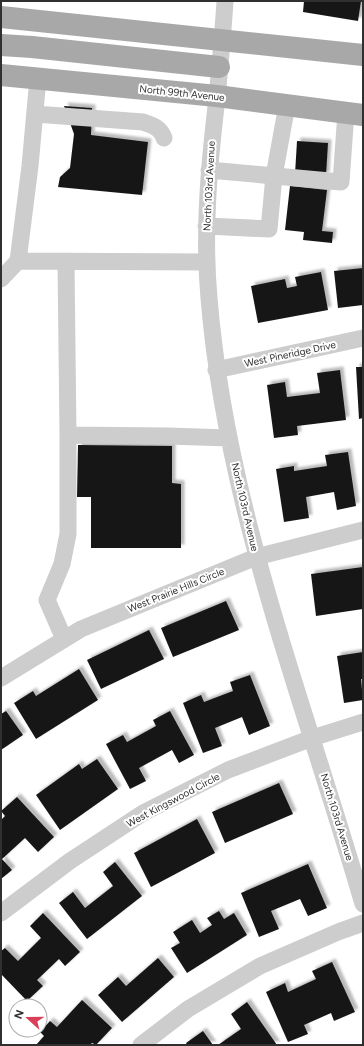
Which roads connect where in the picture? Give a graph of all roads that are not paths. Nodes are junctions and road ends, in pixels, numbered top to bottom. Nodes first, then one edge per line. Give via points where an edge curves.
1 (225, 1) edge
2 (1, 17) edge
3 (222, 40) junction
4 (1, 45) edge
5 (363, 55) edge
6 (219, 67) junction
7 (1, 75) edge
8 (38, 78) junction
9 (217, 96) junction
10 (287, 105) junction
11 (35, 114) junction
12 (355, 114) edge
13 (164, 138) dead end
14 (209, 170) junction
15 (274, 176) junction
16 (206, 226) junction
17 (18, 261) junction
18 (66, 262) junction
19 (207, 262) junction
20 (1, 278) edge
21 (363, 338) edge
22 (216, 370) junction
23 (68, 435) junction
24 (229, 438) junction
25 (363, 530) edge
26 (256, 557) junction
27 (64, 639) junction
28 (1, 678) edge
29 (363, 722) edge
30 (312, 738) junction
31 (363, 904) edge
32 (1, 913) edge
33 (363, 923) edge
34 (142, 1045) edge

1 - 3 street, North 103rd Avenue
2 - 3 main road
3 - 5 main road
3 - 6 street, North 103rd Avenue
4 - 6 main road
6 - 9 street, North 103rd Avenue
7 - 8 main road, North 99th Avenue
8 - 9 main road, North 99th Avenue
8 - 11 street
9 - 10 main road, North 99th Avenue
9 - 14 street, North 103rd Avenue
10 - 12 main road, North 99th Avenue
10 - 15 street
11 - 13 street via 143,122 162,131
11 - 17 street
12 - 15 street via 340,182
14 - 15 street
14 - 16 street, North 103rd Avenue
15 - 16 street via 269,229
16 - 19 street, North 103rd Avenue
17 - 18 street
17 - 20 street
18 - 19 street
18 - 23 street
19 - 22 street, North 103rd Avenue
21 - 22 street, West Pineridge Drive
22 - 24 street, North 103rd Avenue
23 - 24 street
23 - 27 street via 68,534 62,564 47,600
24 - 26 street, North 103rd Avenue
25 - 26 street, West Prairie Hills Circle
26 - 27 street, West Prairie Hills Circle via 81,629
26 - 30 street, North 103rd Avenue
27 - 28 street, West Prairie Hills Circle
29 - 30 street, West Kingswood Circle
30 - 31 street, North 103rd Avenue
30 - 32 street, West Kingswood Circle via 228,770 144,813 70,861
33 - 34 street via 260,966 188,1009

